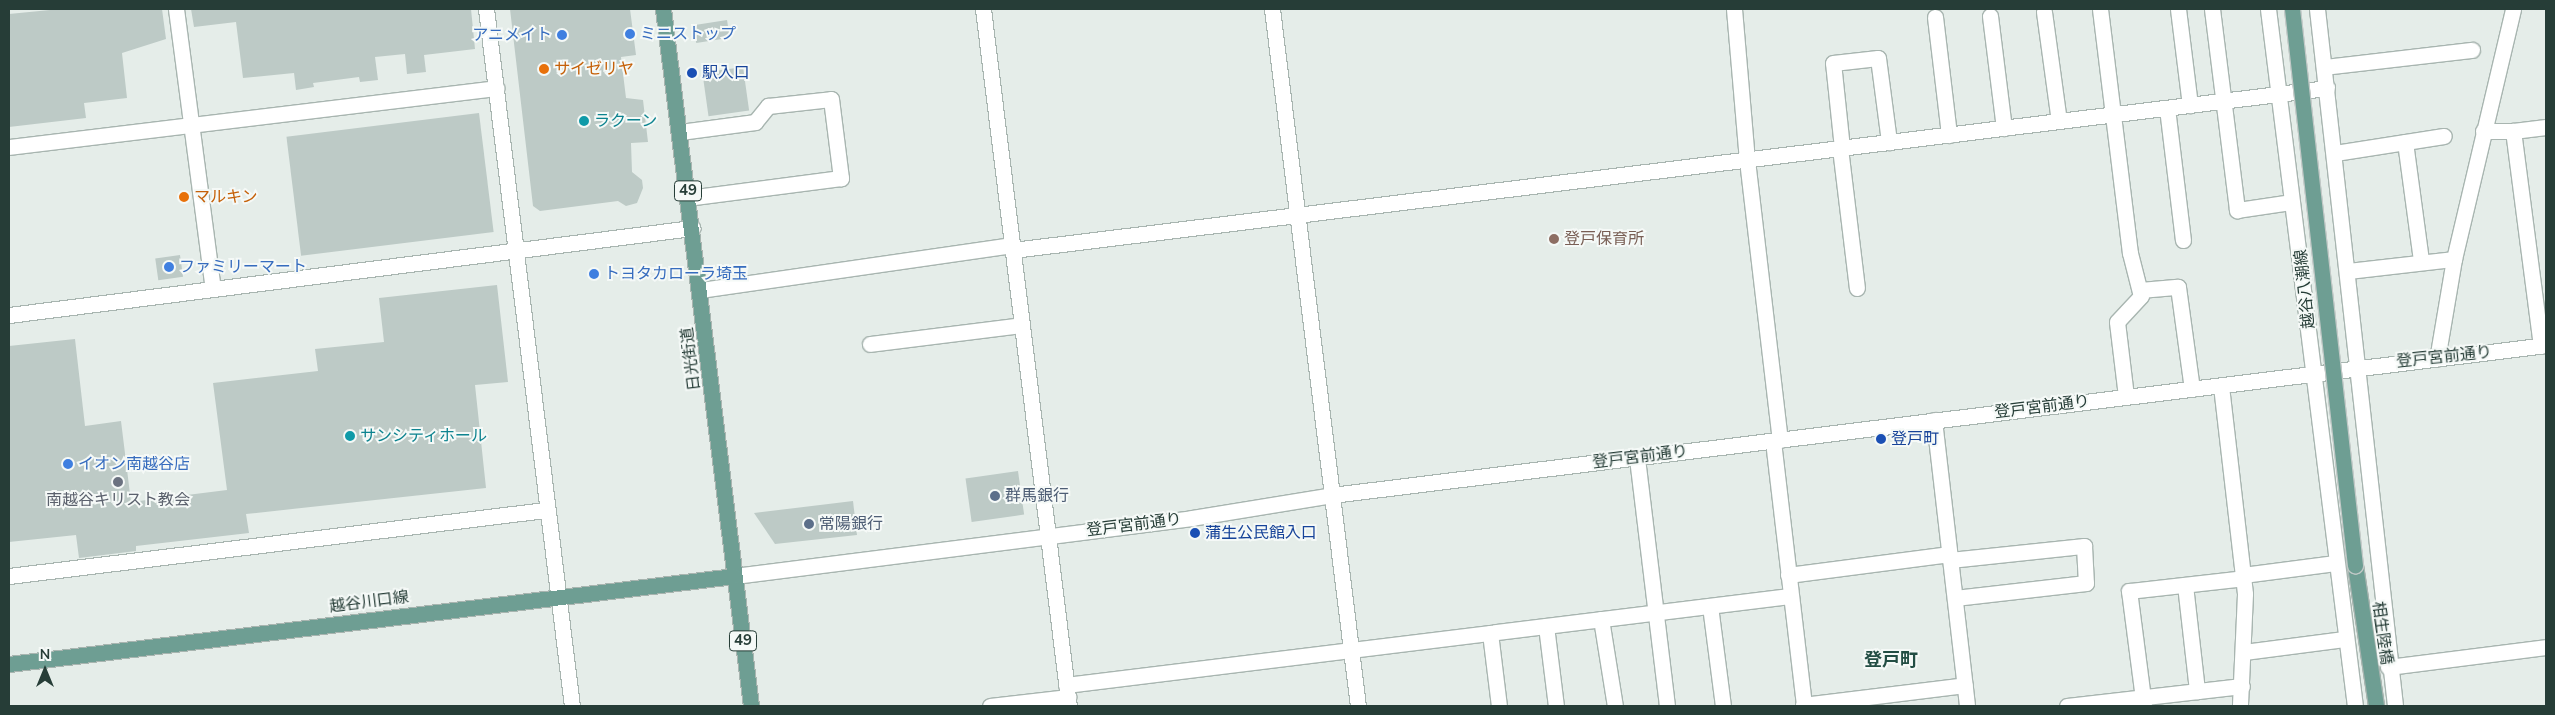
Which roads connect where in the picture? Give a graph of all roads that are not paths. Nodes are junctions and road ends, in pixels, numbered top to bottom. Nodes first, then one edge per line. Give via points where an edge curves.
1 (176, 9) edge
2 (486, 9) edge
3 (663, 9) edge
4 (983, 9) edge
5 (1272, 9) edge
6 (1734, 9) edge
7 (2100, 9) edge
8 (2178, 9) edge
9 (2212, 9) edge
10 (2268, 9) edge
11 (2292, 9) edge
12 (2318, 9) edge
13 (2513, 9) edge
14 (2044, 12) dead end
15 (1990, 16) dead end
16 (1935, 17) dead end
17 (2472, 50) dead end
18 (2324, 67) junction
19 (496, 88) junction
20 (2327, 88) junction
21 (2279, 94) junction
22 (2223, 101) junction
23 (2190, 105) junction
24 (2167, 108) junction
25 (2113, 114) junction
26 (2059, 121) junction
27 (192, 126) junction
28 (2546, 127) edge
29 (2004, 128) junction
30 (2484, 131) junction
31 (2513, 131) junction
32 (680, 132) junction
33 (1949, 135) junction
34 (2444, 136) dead end
35 (1889, 142) junction
36 (2405, 142) junction
37 (9, 147) edge
38 (1841, 148) junction
39 (2335, 153) junction
40 (1747, 160) junction
41 (688, 198) junction
42 (2291, 202) junction
43 (1297, 215) junction
44 (692, 228) junction
45 (2183, 240) dead end
46 (1012, 247) junction
47 (514, 250) junction
48 (2454, 259) junction
49 (2421, 261) junction
50 (2348, 271) junction
51 (1857, 288) dead end
52 (213, 289) junction
53 (700, 290) junction
54 (2140, 290) junction
55 (9, 315) edge
56 (1022, 325) junction
57 (870, 344) dead end
58 (2544, 345) edge
59 (2437, 359) junction
60 (2357, 366) junction
61 (2311, 373) junction
62 (2221, 386) junction
63 (2192, 389) junction
64 (2126, 396) junction
65 (1934, 420) junction
66 (1776, 440) junction
67 (1637, 458) junction
68 (1332, 495) junction
69 (545, 510) junction
70 (1047, 536) junction
71 (1950, 557) junction
72 (2334, 563) junction
73 (2355, 565) joint
74 (1788, 575) junction
75 (9, 576) edge
76 (734, 576) junction
77 (2243, 576) junction
78 (2185, 585) junction
79 (558, 596) junction
80 (1790, 596) junction
81 (1955, 598) junction
82 (1710, 606) junction
83 (1656, 612) junction
84 (1601, 619) junction
85 (1546, 626) junction
86 (1490, 633) junction
87 (2344, 639) junction
88 (2546, 647) edge
89 (1351, 650) junction
90 (2244, 652) junction
91 (9, 664) edge
92 (2388, 667) junction
93 (1965, 685) junction
94 (2242, 686) junction
95 (2197, 691) junction
96 (1068, 696) edge
97 (2143, 702) edge
98 (572, 706) edge
99 (751, 706) edge
100 (990, 706) edge
101 (1358, 706) edge
102 (1499, 706) edge
103 (1556, 706) edge
104 (1615, 706) edge
105 (1667, 706) edge
106 (1723, 706) edge
107 (1804, 706) edge
108 (1967, 706) edge
109 (2067, 706) edge
110 (2240, 706) edge
111 (2355, 706) edge
112 (2376, 706) edge
113 (2395, 706) edge

1 - 27 street
2 - 19 street
3 - 32 main road, 日光街道 / 49
4 - 46 street
5 - 43 street
6 - 40 street
7 - 25 street
8 - 23 street
9 - 22 street
10 - 21 street
11 - 73 main road, 越谷八潮線, bridge
12 - 18 street
13 - 30 street
14 - 26 street
15 - 29 street
16 - 33 street
17 - 18 street
18 - 20 street
19 - 27 street
19 - 47 street
20 - 21 street
20 - 39 street
21 - 22 street
21 - 42 street
22 - 23 street
22 - 42 street via 2237,210
23 - 24 street
24 - 25 street
24 - 45 street
25 - 26 street
25 - 54 street via 2130,253
26 - 29 street
27 - 37 street
27 - 52 street
28 - 31 street
29 - 33 street
30 - 31 street
30 - 48 street
31 - 58 street
32 - 41 main road, 日光街道 / 49
32 - 41 street via 755,122 768,106 831,99 841,178
33 - 35 street
34 - 36 street
35 - 38 street
35 - 38 street via 1878,58 1833,63
36 - 39 street
36 - 49 street
38 - 40 street
38 - 51 street
39 - 50 street
40 - 43 street
40 - 66 street
41 - 44 main road, 日光街道 / 49
42 - 61 street
43 - 46 street
43 - 68 street
44 - 47 street
44 - 53 main road, 日光街道 / 49
46 - 53 street
46 - 56 street
47 - 52 street
47 - 69 street
48 - 49 street
48 - 59 street
49 - 50 street
50 - 60 street
52 - 55 street
53 - 76 main road, 日光街道 / 49
54 - 63 street via 2178,287
54 - 64 street via 2141,296 2117,322
56 - 57 street
56 - 70 street
58 - 59 street, 登戸宮前通り
59 - 60 street, 登戸宮前通り
60 - 61 street, 登戸宮前通り
60 - 92 street
61 - 62 street, 登戸宮前通り
61 - 72 street
62 - 63 street, 登戸宮前通り
62 - 77 street
63 - 64 street, 登戸宮前通り
64 - 65 street, 登戸宮前通り
65 - 66 street, 登戸宮前通り
65 - 71 street
66 - 67 street, 登戸宮前通り
66 - 74 street
67 - 68 street, 登戸宮前通り
67 - 83 street
68 - 70 street, 登戸宮前通り
68 - 89 street
69 - 75 street
69 - 79 street
70 - 76 street, 登戸宮前通り
70 - 96 street
71 - 74 street
71 - 81 street
71 - 81 street via 2084,546 2086,583
72 - 77 street
72 - 87 street
73 - 112 main road, 相生陸橋
74 - 80 street
76 - 79 main road, 越谷川口線
76 - 99 main road, 日光街道 / 49
77 - 78 street
77 - 90 street
78 - 95 street
78 - 97 street via 2129,590
79 - 91 main road, 越谷川口線
79 - 98 street
80 - 82 street
80 - 107 street
81 - 93 street
82 - 83 street
82 - 106 street
83 - 84 street
83 - 105 street
84 - 85 street
84 - 104 street
85 - 86 street
85 - 103 street
86 - 89 street
86 - 102 street
87 - 90 street
87 - 111 street
88 - 92 street
89 - 96 street
89 - 101 street
90 - 94 street
92 - 113 street
93 - 107 street
93 - 108 street
94 - 95 street
94 - 110 street
95 - 97 street
96 - 100 street
97 - 109 street

